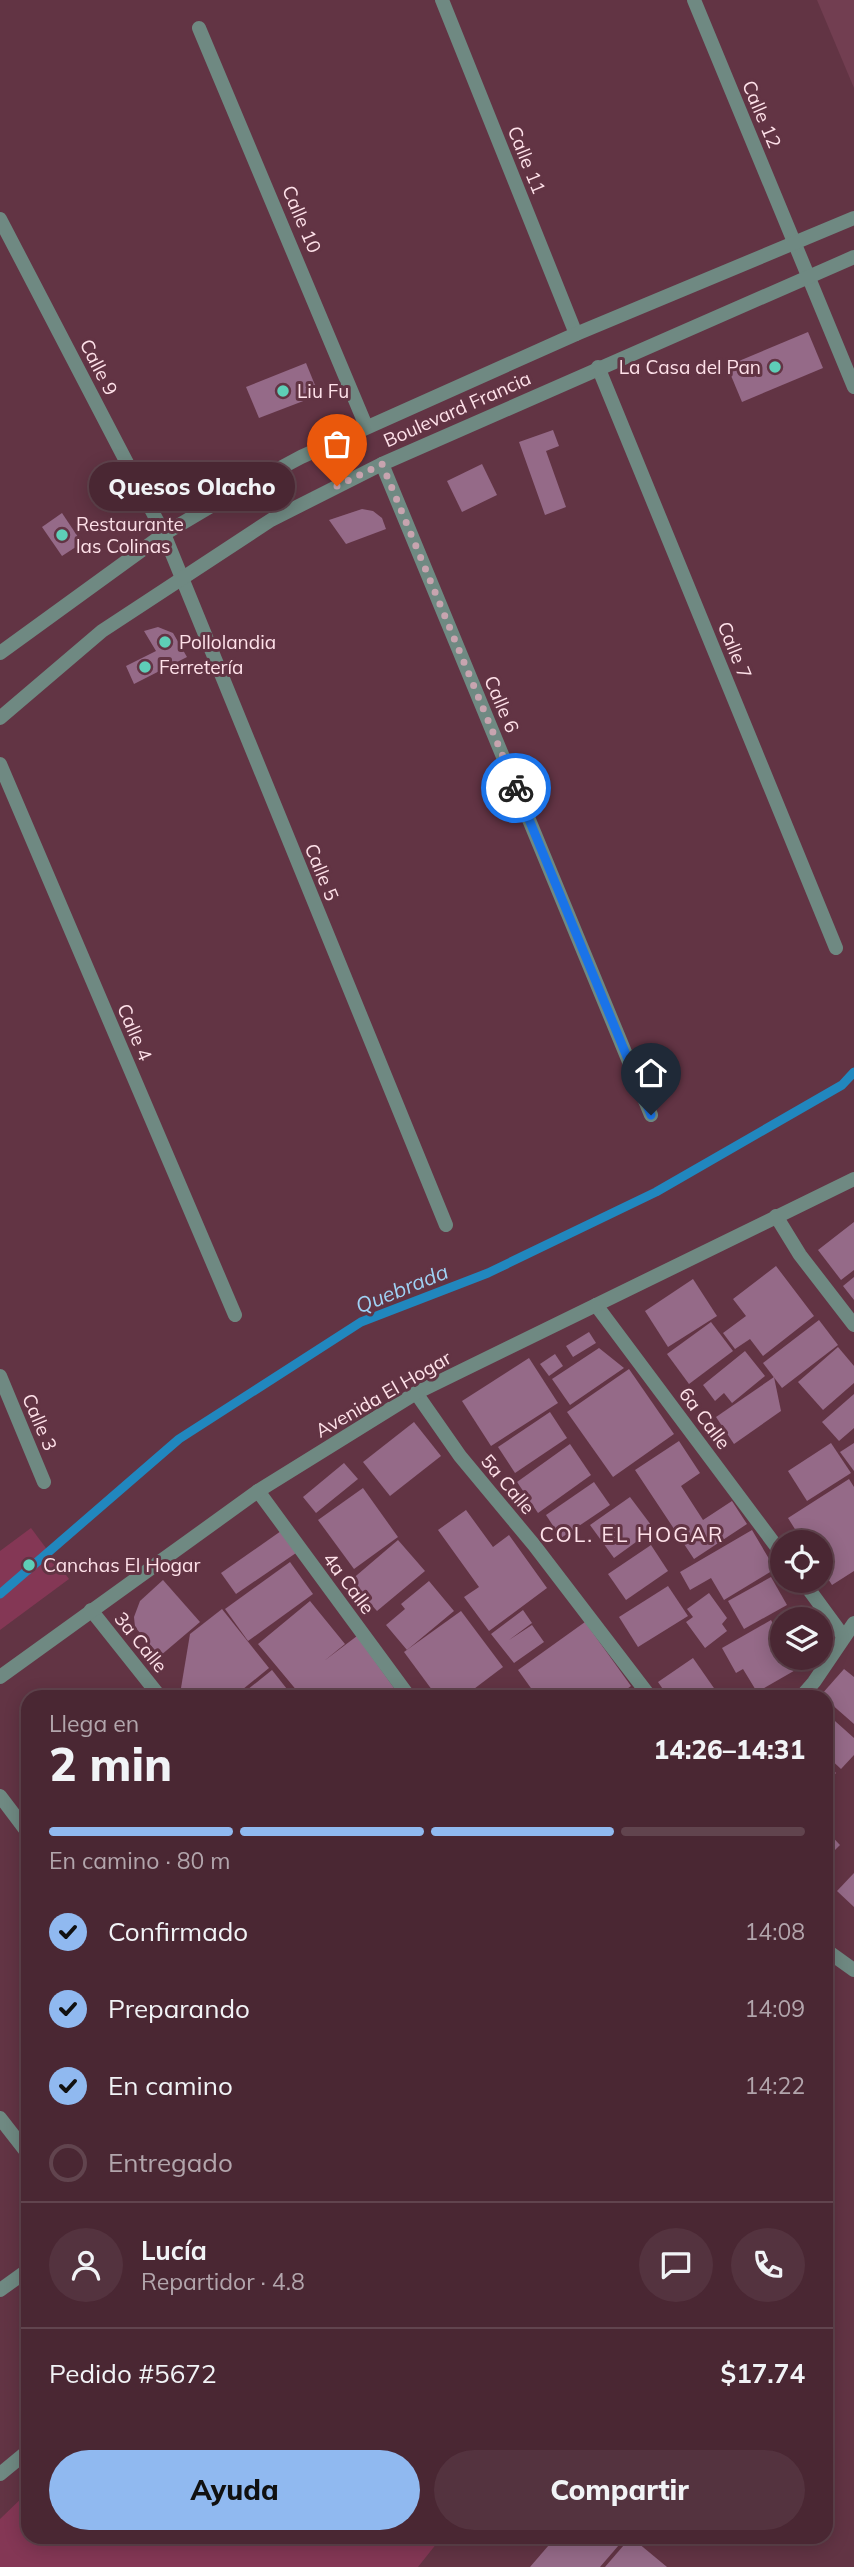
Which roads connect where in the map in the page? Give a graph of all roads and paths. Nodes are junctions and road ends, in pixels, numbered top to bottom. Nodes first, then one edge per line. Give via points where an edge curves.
1 (442, 0) edge
2 (694, 0) edge
3 (199, 28) dead end
4 (854, 218) edge
5 (0, 219) edge
6 (794, 243) junction
7 (854, 257) edge
8 (808, 276) junction
9 (576, 334) junction
10 (598, 367) junction
11 (854, 387) edge
12 (366, 426) junction
13 (382, 464) junction
14 (164, 534) junction
15 (181, 579) junction
16 (0, 653) edge
17 (0, 718) edge
18 (0, 764) edge
19 (836, 948) dead end
20 (651, 1115) dead end
21 (854, 1179) edge
22 (776, 1216) junction
23 (446, 1225) dead end
24 (596, 1305) junction
25 (234, 1315) dead end
26 (854, 1325) edge
27 (0, 1376) edge
28 (416, 1393) junction
29 (44, 1482) dead end
30 (258, 1491) junction
31 (770, 1538) edge
32 (812, 1593) edge
33 (91, 1610) junction
34 (854, 1623) edge
35 (843, 1636) junction
36 (0, 1677) edge
37 (155, 1690) edge
38 (404, 1690) edge
39 (645, 1690) edge
40 (807, 1690) edge
41 (0, 1796) edge
42 (21, 1824) edge
43 (833, 1955) edge
44 (854, 1970) edge
45 (0, 2118) edge
46 (21, 2145) edge
47 (21, 2275) edge
48 (0, 2290) edge
49 (21, 2457) edge
50 (0, 2474) edge

1 - 9 street, Calle 11
2 - 6 street, Calle 12
3 - 12 street, Calle 10
4 - 6 street, Boulevard Francia
5 - 14 street, Calle 9
6 - 8 street, Calle 12
6 - 9 street, Boulevard Francia
7 - 8 street, Boulevard Francia
8 - 10 street, Boulevard Francia
8 - 11 street, Calle 12
9 - 12 street, Boulevard Francia
10 - 13 street, Boulevard Francia
10 - 19 street, Calle 7
12 - 14 street, Boulevard Francia via 228,495
13 - 15 street, Boulevard Francia via 271,520
13 - 20 street, Calle 6
14 - 15 street, Calle 5
14 - 16 street, Boulevard Francia
15 - 17 street, Boulevard Francia via 102,631
15 - 23 street, Calle 5
18 - 25 street, Calle 4
21 - 22 street, Avenida El Hogar
22 - 24 street, Avenida El Hogar
22 - 26 street
24 - 28 street, Avenida El Hogar
24 - 31 street, 6a Calle
27 - 29 street, Calle 3
28 - 30 street, Avenida El Hogar
28 - 39 street, 5a Calle via 460,1456
30 - 33 street, Avenida El Hogar
30 - 38 street, 4a Calle
32 - 35 street
33 - 36 street, Avenida El Hogar
33 - 37 street, 3a Calle
34 - 35 street
35 - 40 street
41 - 42 street
43 - 44 street
45 - 46 street
47 - 48 street
49 - 50 street

